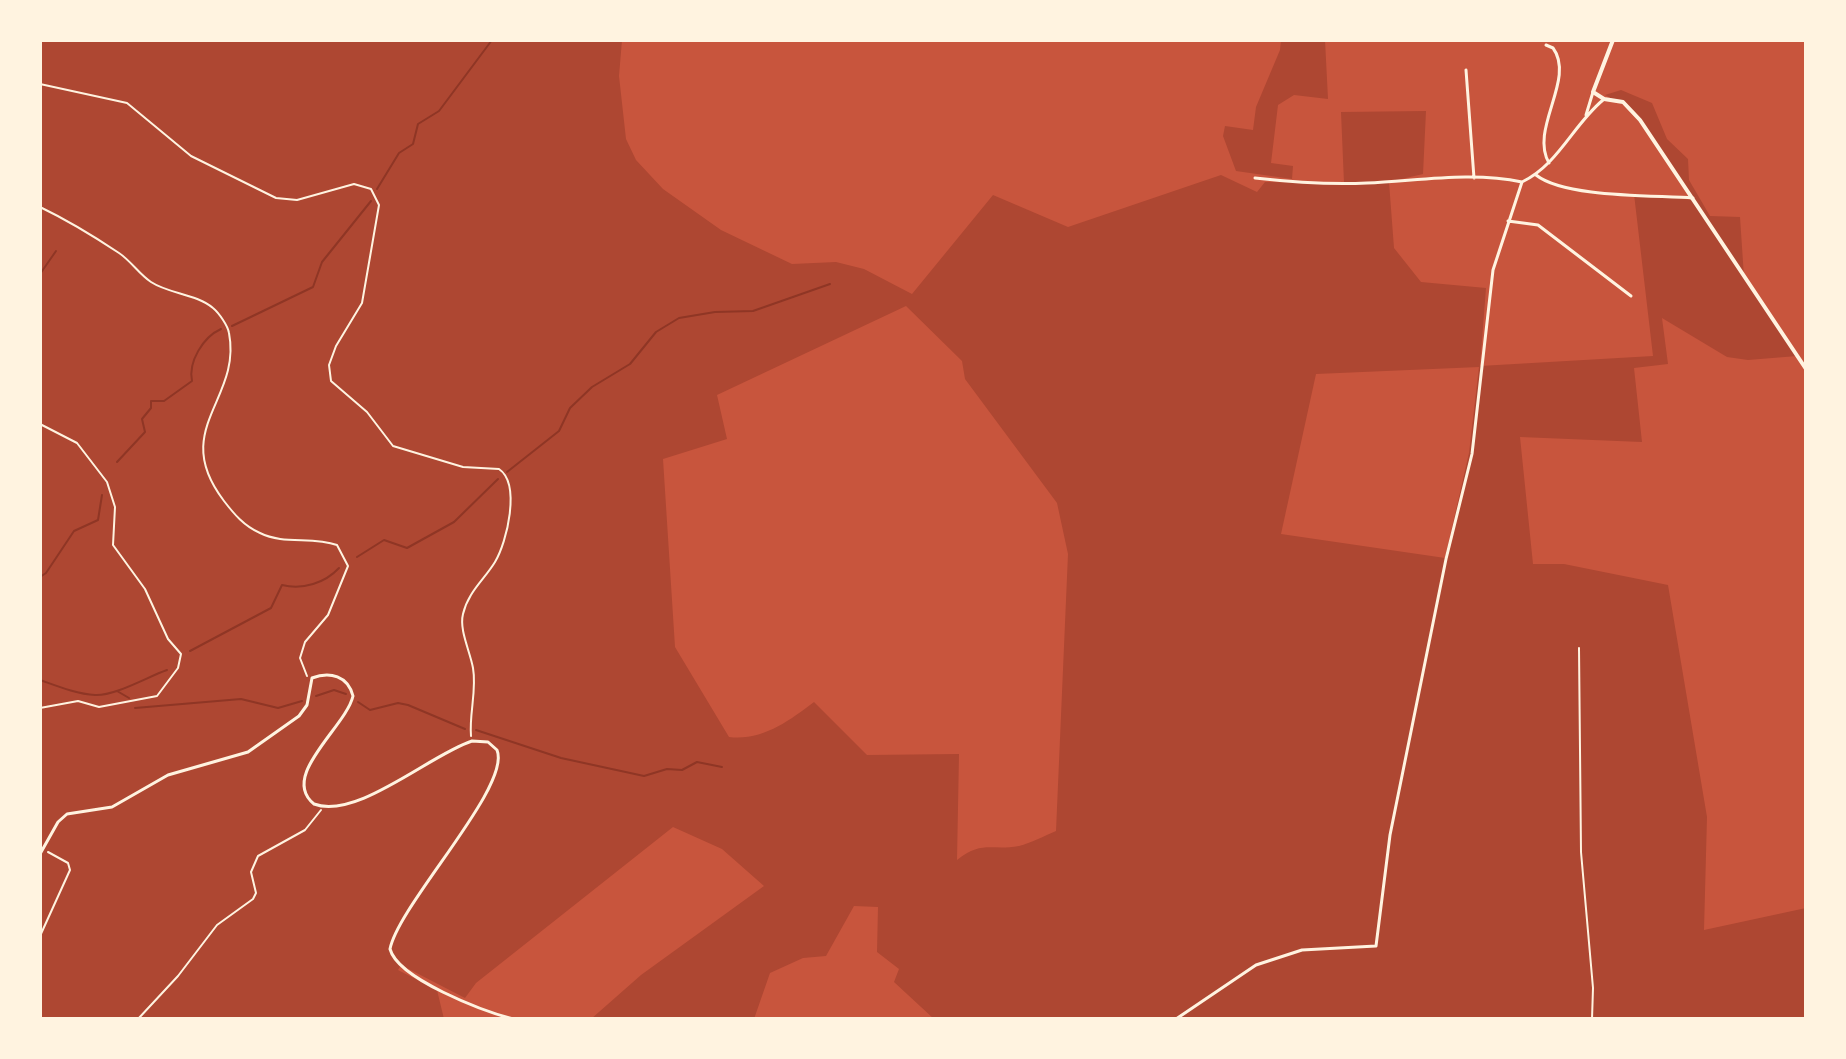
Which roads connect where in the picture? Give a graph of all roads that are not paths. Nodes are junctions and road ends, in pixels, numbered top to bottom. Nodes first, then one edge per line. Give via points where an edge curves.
1 (1613, 40) edge
2 (1546, 45) dead end
3 (1466, 70) dead end
4 (1593, 92) junction
5 (1604, 99) junction
6 (1586, 115) junction
7 (1549, 163) junction
8 (1536, 175) junction
9 (1255, 178) dead end
10 (1474, 178) junction
11 (1522, 182) junction
12 (1693, 198) junction
13 (1507, 221) junction
14 (1631, 296) dead end
15 (1806, 369) edge
16 (42, 852) edge
17 (513, 1019) edge
18 (1176, 1019) edge

1 - 4 street
2 - 7 street via 1559,61 1546,137
3 - 10 street
4 - 5 street
4 - 6 street
5 - 6 street
5 - 12 street via 1631,109
6 - 7 street
7 - 8 street
8 - 11 street
8 - 12 street via 1584,189
9 - 10 street via 1346,183
10 - 11 street
11 - 13 street
12 - 15 street
13 - 14 street via 1543,228
13 - 18 street via 1487,310 1472,454 1390,835 1376,946 1302,950 1256,965
16 - 17 street via 67,814 112,807 168,775 248,752 299,716 309,700 309,682 332,675 347,683 353,696 348,712 304,777 308,798 324,807 371,796 472,741 493,745 500,756 498,771 407,913 390,949 402,969

